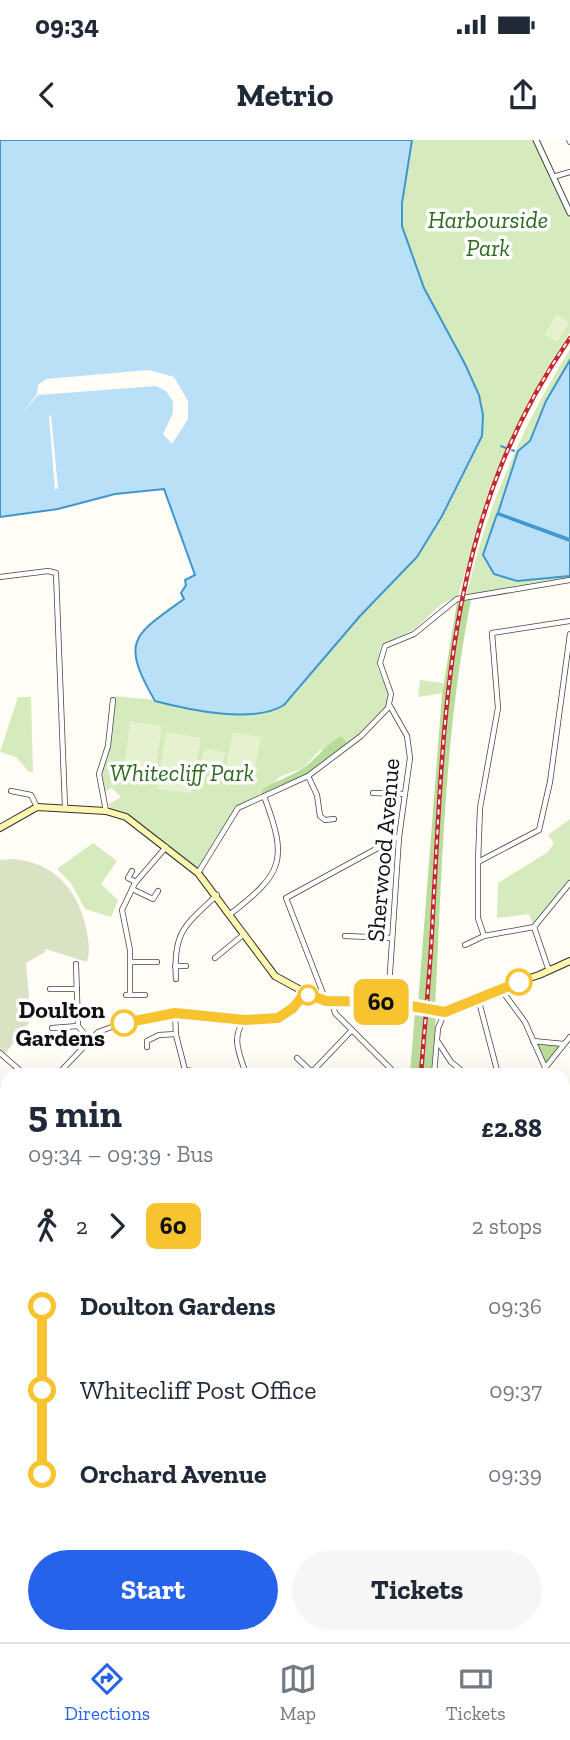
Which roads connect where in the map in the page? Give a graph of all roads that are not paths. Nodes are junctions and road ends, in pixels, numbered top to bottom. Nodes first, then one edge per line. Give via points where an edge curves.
1 (536, 140) edge
2 (570, 172) edge
3 (553, 177) junction
4 (570, 213) edge
5 (0, 577) edge
6 (570, 580) edge
7 (570, 621) edge
8 (570, 634) edge
9 (113, 700) dead end
10 (390, 705) junction
11 (308, 776) junction
12 (11, 791) dead end
13 (373, 793) dead end
14 (405, 794) junction
15 (264, 796) junction
16 (37, 807) junction
17 (65, 807) junction
18 (106, 811) junction
19 (334, 819) dead end
20 (0, 828) edge
21 (399, 837) junction
22 (166, 847) junction
23 (478, 862) junction
24 (132, 871) dead end
25 (198, 873) junction
26 (136, 882) junction
27 (570, 883) edge
28 (132, 889) junction
29 (158, 891) dead end
30 (217, 895) junction
31 (229, 915) junction
32 (534, 927) junction
33 (243, 935) junction
34 (345, 936) dead end
35 (484, 936) junction
36 (392, 938) junction
37 (465, 944) dead end
38 (215, 958) dead end
39 (570, 961) edge
40 (131, 962) junction
41 (150, 962) junction
42 (157, 962) dead end
43 (76, 964) dead end
44 (175, 966) junction
45 (186, 966) dead end
46 (151, 969) dead end
47 (549, 971) junction
48 (176, 979) dead end
49 (500, 988) junction
50 (50, 989) dead end
51 (77, 989) junction
52 (305, 993) junction
53 (145, 996) dead end
54 (478, 998) junction
55 (329, 1001) junction
56 (388, 1002) junction
57 (445, 1012) junction
58 (175, 1013) junction
59 (245, 1020) junction
60 (78, 1026) junction
61 (52, 1028) dead end
62 (352, 1030) junction
63 (176, 1034) junction
64 (570, 1037) edge
65 (89, 1040) junction
66 (437, 1041) junction
67 (533, 1041) junction
68 (565, 1044) junction
69 (147, 1046) dead end
70 (0, 1053) edge
71 (297, 1058) dead end
72 (17, 1068) edge
73 (63, 1068) edge
74 (184, 1068) edge
75 (244, 1068) edge
76 (308, 1068) edge
77 (318, 1068) edge
78 (390, 1068) edge
79 (434, 1068) edge
80 (460, 1068) edge
81 (496, 1068) edge
82 (545, 1068) joint
83 (0, 1398) edge
84 (0, 1416) edge

1 - 3 street
2 - 3 street
3 - 4 street
5 - 17 street via 56,573
6 - 10 street, Sherwood Avenue via 457,599 414,634 386,646 380,663 391,694
7 - 23 street via 492,633 498,708 480,808
8 - 23 street via 539,830
9 - 18 street via 108,746 99,775
10 - 11 street via 361,736
10 - 14 street, Sherwood Avenue via 410,750
11 - 15 street
11 - 19 street via 320,816
12 - 16 street via 31,795
13 - 14 street
14 - 21 street, Sherwood Avenue
15 - 25 street via 238,808
15 - 31 street via 279,835 277,862 263,887
16 - 17 main road
16 - 20 main road
17 - 18 main road
18 - 22 main road via 126,817
21 - 36 street, Sherwood Avenue
21 - 55 street via 286,898
22 - 25 main road
22 - 26 street
23 - 35 street via 478,918
24 - 26 street via 127,881
25 - 30 main road
26 - 28 street
27 - 32 street
28 - 29 street via 153,899
28 - 40 street via 122,909
30 - 31 main road
30 - 44 street via 191,920 176,944
31 - 33 main road
32 - 35 street
32 - 47 street
33 - 38 street
33 - 52 main road via 275,976
34 - 36 street
35 - 37 street
36 - 56 street, Sherwood Avenue
39 - 47 main road
40 - 41 street
40 - 53 street via 128,995
41 - 42 street
41 - 46 street
43 - 51 street
44 - 45 street
44 - 48 street
47 - 49 main road
49 - 54 main road
49 - 67 street
50 - 51 street
51 - 60 street
52 - 55 main road
52 - 59 street via 278,1018
54 - 57 main road
54 - 81 street
55 - 56 main road
55 - 62 street
56 - 57 main road
57 - 66 street
58 - 59 street
58 - 63 street
58 - 65 street via 134,1019
59 - 75 street via 237,1028 236,1039
60 - 61 street
60 - 65 street
62 - 77 street
62 - 78 street
63 - 69 street via 153,1036
63 - 74 street
64 - 68 street
65 - 73 street
66 - 79 street
66 - 80 street
67 - 68 street
67 - 82 street
68 - 82 street
70 - 72 street
71 - 76 street
83 - 84 street

